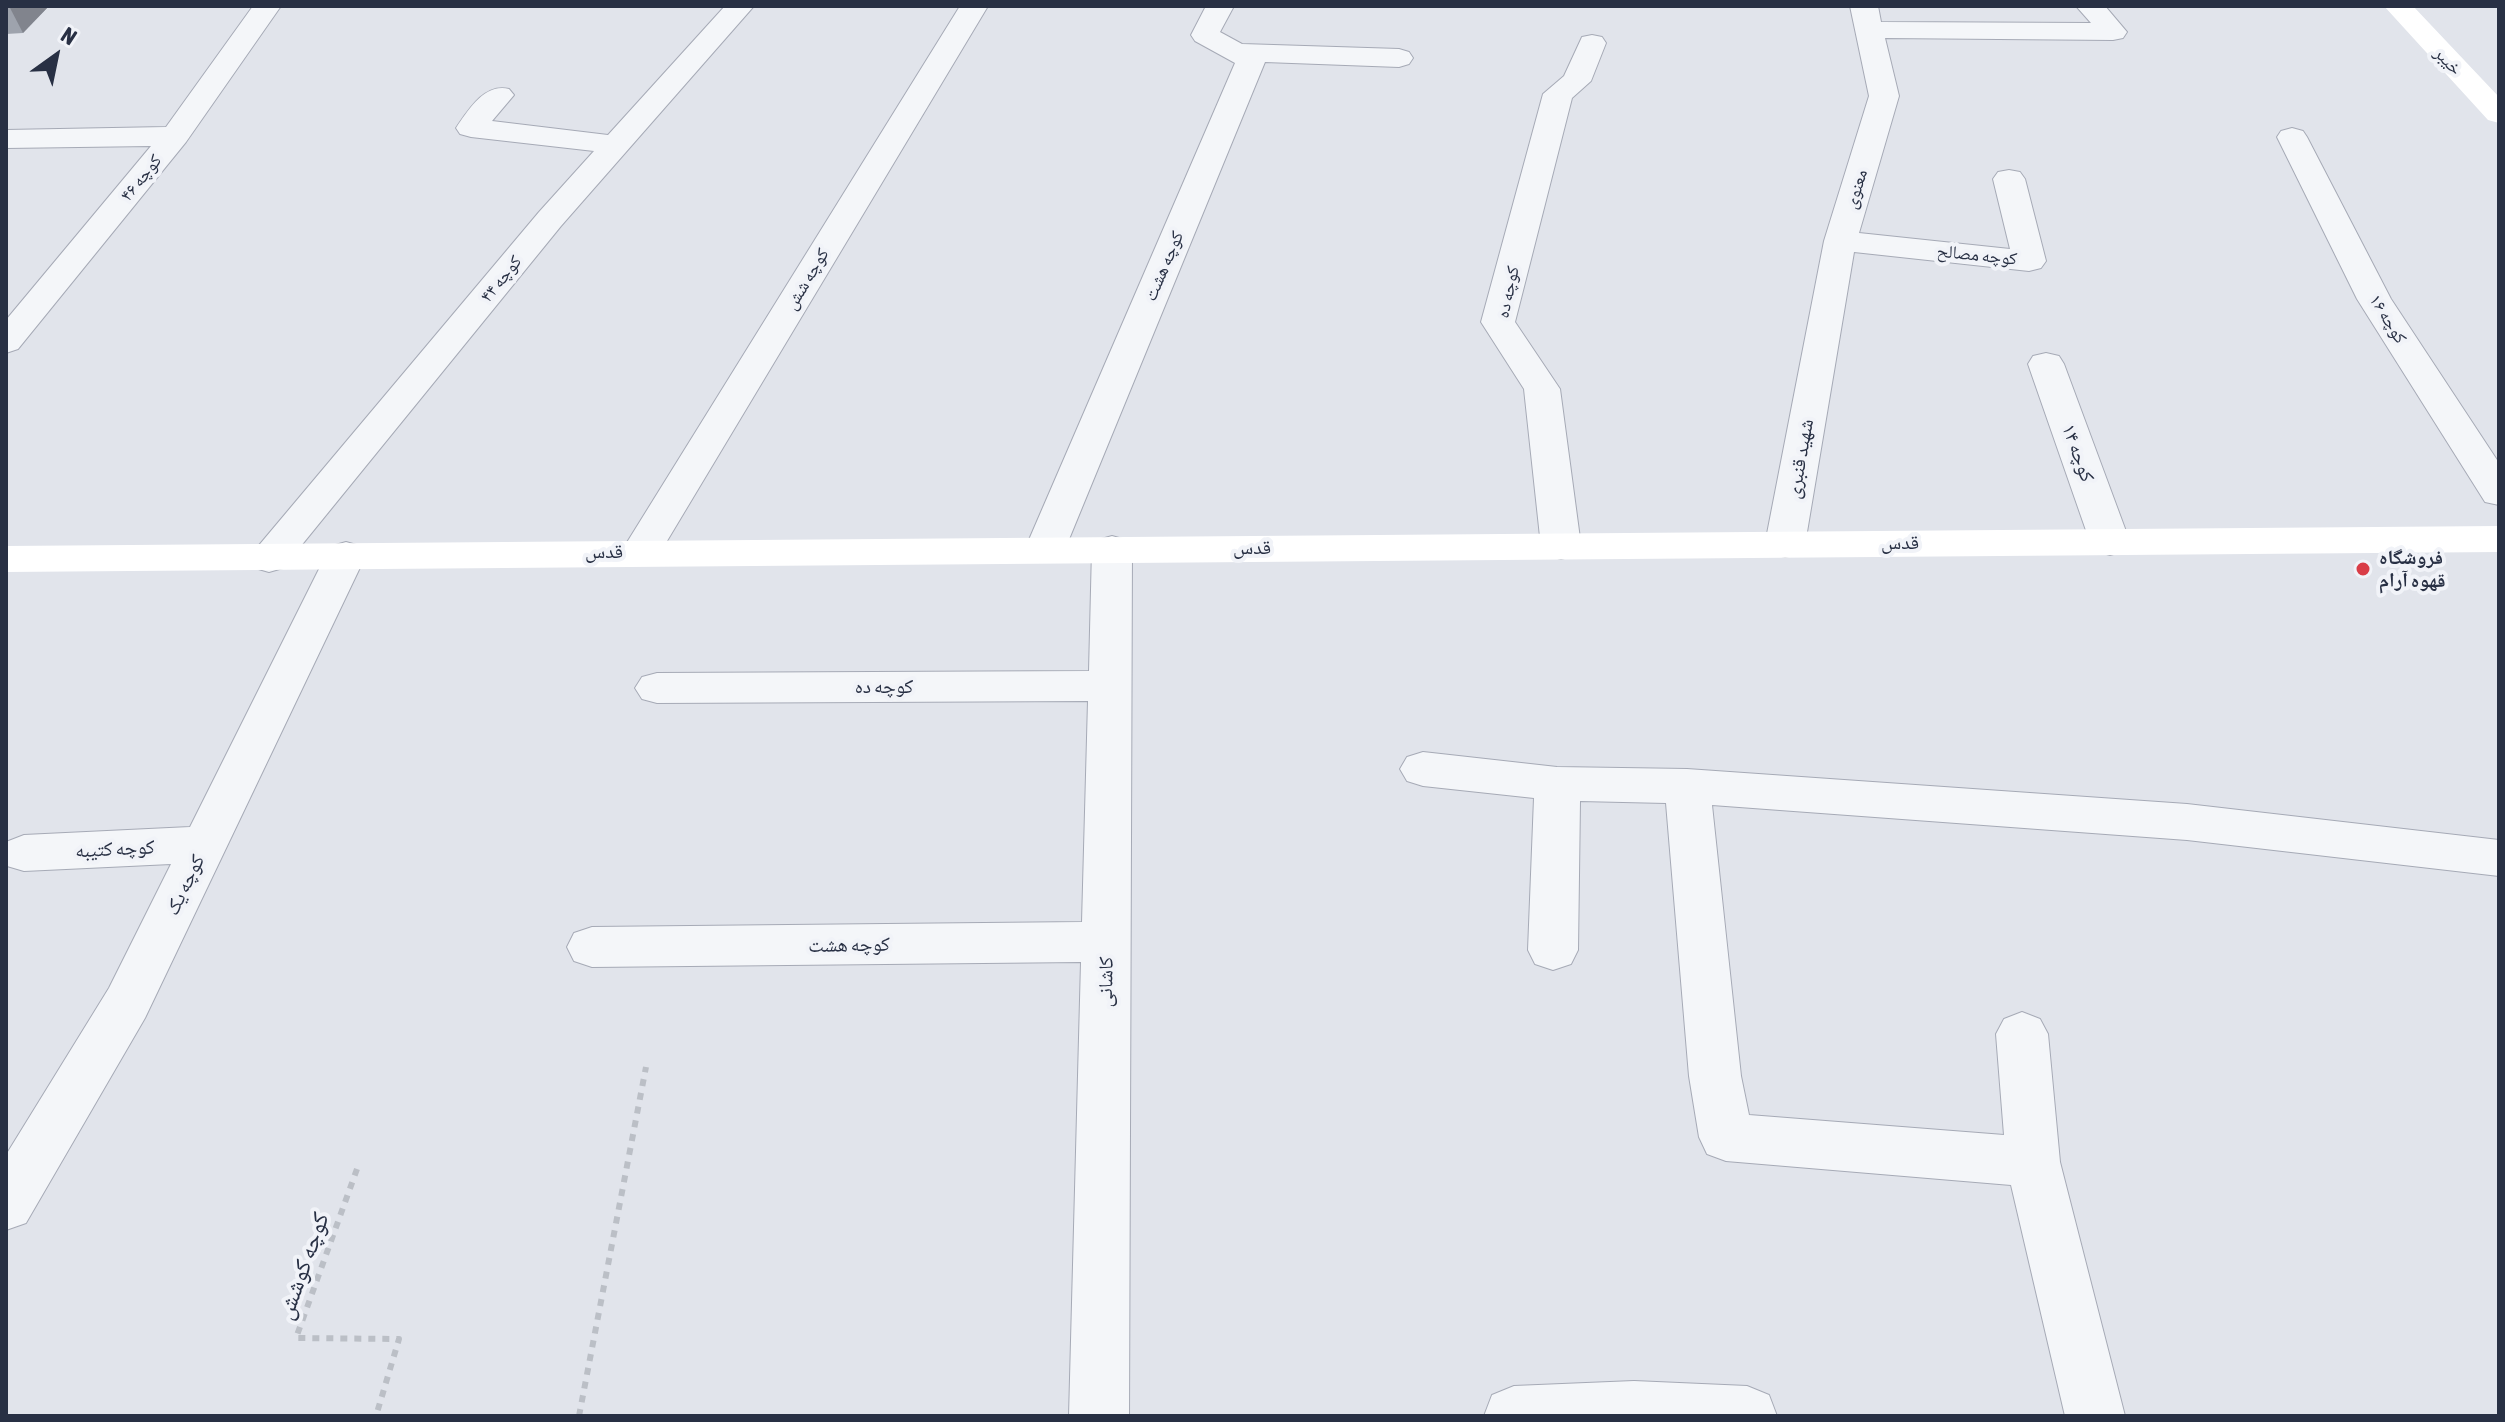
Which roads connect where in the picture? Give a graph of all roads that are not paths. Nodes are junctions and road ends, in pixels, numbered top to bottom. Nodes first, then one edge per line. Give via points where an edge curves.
1 (267, 6) edge
2 (740, 6) edge
3 (974, 6) edge
4 (1220, 6) edge
5 (2090, 6) edge
6 (2398, 6) edge
7 (1866, 18) edge
8 (1592, 43) dead end
9 (1237, 52) junction
10 (1399, 58) dead end
11 (499, 95) dead end
12 (2497, 109) edge
13 (175, 136) junction
14 (2292, 137) dead end
15 (6, 139) edge
16 (616, 145) junction
17 (2009, 179) dead end
18 (1840, 241) junction
19 (6, 342) edge
20 (2046, 364) dead end
21 (1816, 374) joint
22 (2499, 493) edge
23 (2499, 539) edge
24 (2110, 542) junction
25 (1785, 544) junction
26 (1561, 546) junction
27 (1045, 549) junction
28 (1112, 549) junction
29 (641, 552) junction
30 (346, 555) junction
31 (6, 559) edge
32 (269, 559) junction
33 (1110, 686) junction
34 (657, 688) dead end
35 (1423, 769) dead end
36 (1557, 784) junction
37 (1687, 786) junction
38 (205, 844) junction
39 (24, 853) dead end
40 (2499, 858) edge
41 (1107, 942) junction
42 (592, 947) dead end
43 (1553, 950) dead end
44 (2022, 1034) dead end
45 (2033, 1162) junction
46 (6, 1205) edge
47 (1099, 1416) edge
48 (1514, 1416) edge
49 (1747, 1416) edge
50 (2095, 1416) edge

1 - 13 street, کوچه ۴۶
2 - 16 street, کوچه ۴۴
3 - 29 street, کوچه شش
4 - 9 street via 1205,35
5 - 7 street via 2113,32
6 - 12 street, خیبر
7 - 18 street, معنوی via 1884,96
8 - 26 street, کوچه ده via 1577,81 1558,94 1498,322 1542,389
9 - 10 street
9 - 27 street, کوچه هشت via 1251,60
11 - 16 street via 471,128
13 - 15 street
13 - 19 street, کوچه ۴۶
14 - 22 street, کوچه ۱۶ via 2374,299
16 - 32 street, کوچه ۴۴
17 - 18 street, کوچه مصالح via 2029,261
18 - 21 street, معنوی
20 - 24 street, کوچه ۱۴
21 - 25 street, شهید قنبری
23 - 24 street, قدس
24 - 25 street, قدس
25 - 26 street, قدس
26 - 28 street, قدس
27 - 28 street, قدس
27 - 29 street, قدس
28 - 33 street, کاشانی
29 - 30 street, قدس
30 - 32 street, قدس
30 - 38 street, کوچه یک
31 - 32 street, قدس
33 - 34 street, کوچه ده
33 - 41 street, کاشانی
35 - 36 street
36 - 37 street
36 - 43 street
37 - 40 street via 2187,822
37 - 45 street via 1715,1076 1726,1137
38 - 39 street, کوچه کتیبه
38 - 46 street, کوچه یک via 127,1003
41 - 42 street, کوچه هشت
41 - 47 street, کاشانی
44 - 45 street
45 - 50 street
48 - 49 street via 1634,1411

